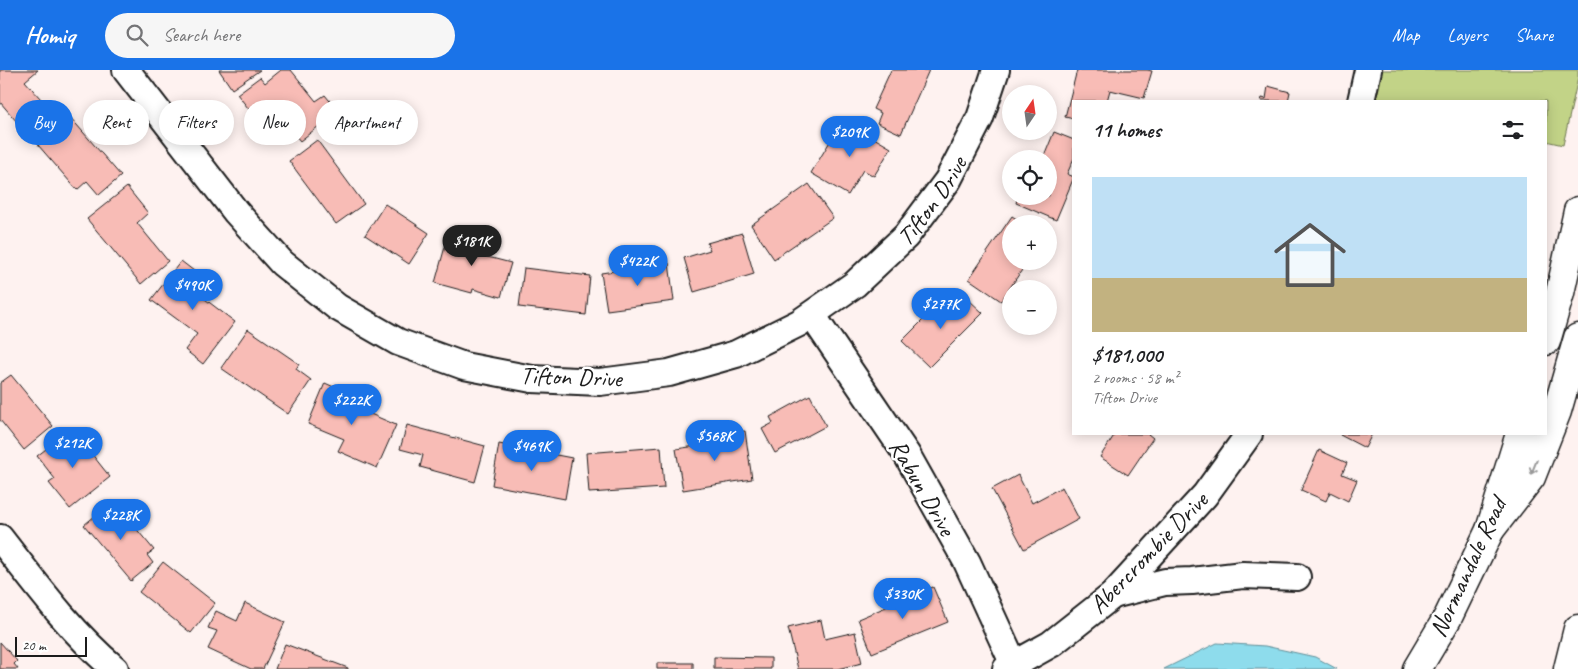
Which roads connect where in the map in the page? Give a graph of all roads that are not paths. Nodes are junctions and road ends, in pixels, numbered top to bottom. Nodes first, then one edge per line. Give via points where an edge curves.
1 (126, 70) edge
2 (996, 70) edge
3 (1368, 70) edge
4 (1361, 100) edge
5 (1578, 212) edge
6 (812, 315) junction
7 (1547, 338) edge
8 (1578, 338) edge
9 (1248, 435) edge
10 (1520, 435) edge
11 (1490, 530) junction
12 (0, 538) edge
13 (1297, 577) dead end
14 (1113, 595) junction
15 (1578, 629) edge
16 (1012, 668) edge
17 (114, 669) edge
18 (1418, 669) edge
19 (1568, 669) edge

1 - 6 street, Tifton Drive via 236,212 282,263 345,311 398,342 464,366 532,379 600,382 670,373 736,354
2 - 6 street, Tifton Drive via 980,118 948,180 906,236 855,284
3 - 4 street
5 - 7 main road
6 - 16 street, Rabun Drive via 907,455 967,562
8 -> 11 main road via 1557,411 1531,476
9 - 14 street, Abercrombie Drive via 1205,495
10 - 11 main road, Normandale Road
11 - 18 main road, Normandale Road via 1448,617
12 - 17 street via 48,601
13 - 14 street via 1243,574 1165,582
14 - 16 street, Abercrombie Drive via 1051,644
15 - 19 main road

